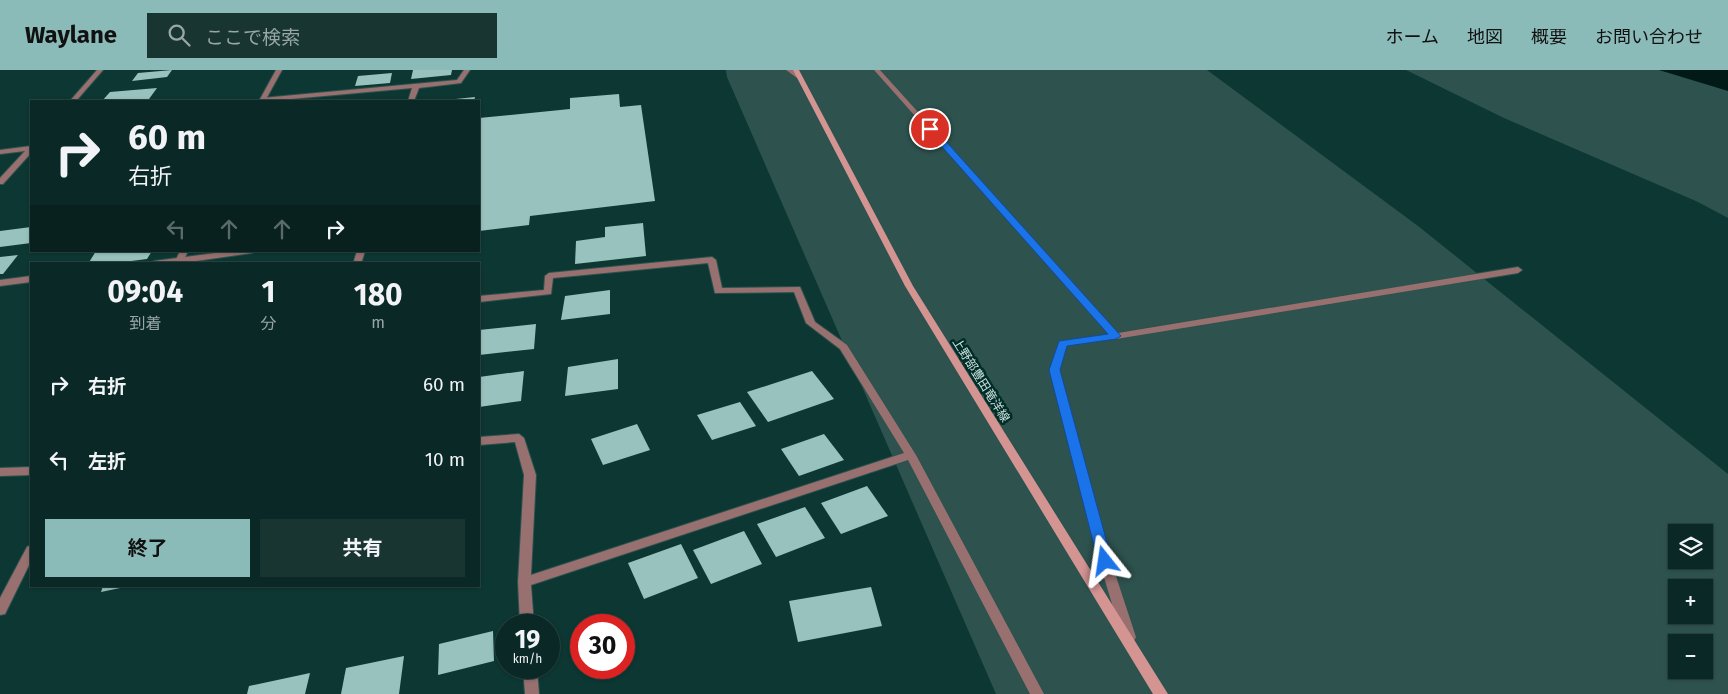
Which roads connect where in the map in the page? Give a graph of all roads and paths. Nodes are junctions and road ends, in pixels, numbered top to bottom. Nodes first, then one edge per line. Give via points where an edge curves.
1 (100, 70) edge
2 (279, 70) edge
3 (467, 70) edge
4 (789, 70) edge
5 (877, 70) edge
6 (798, 74) edge
7 (416, 86) junction
8 (74, 100) edge
9 (263, 100) edge
10 (272, 100) edge
11 (411, 100) edge
12 (30, 149) edge
13 (30, 150) edge
14 (0, 152) edge
15 (0, 182) edge
16 (245, 252) edge
17 (178, 262) edge
18 (1518, 270) dead end
19 (30, 279) edge
20 (0, 283) edge
21 (480, 299) edge
22 (1116, 336) junction
23 (480, 441) edge
24 (911, 454) junction
25 (30, 471) edge
26 (0, 472) edge
27 (30, 552) edge
28 (524, 582) junction
29 (0, 610) edge
30 (526, 614) edge
31 (1133, 649) junction
32 (531, 679) edge
33 (532, 694) edge
34 (1038, 694) edge
35 (1161, 694) edge

1 - 8 street
2 - 9 street
3 - 7 street via 459,82
4 - 6 street
5 - 22 street
6 - 31 main road, 上野部豊田竜洋線 via 909,286
7 - 10 street
7 - 11 street
12 - 14 street
13 - 15 street
16 - 17 street
18 - 22 street
19 - 20 street
21 - 24 street via 548,292 549,276 712,260 718,290 797,289 811,323 844,347
22 - 31 street via 1063,343 1055,370 1105,561
23 - 28 street via 519,438 530,475
24 - 28 street
24 - 34 street
25 - 26 street
27 - 29 street
28 - 30 street
31 - 35 main road, 上野部豊田竜洋線
32 - 33 street

